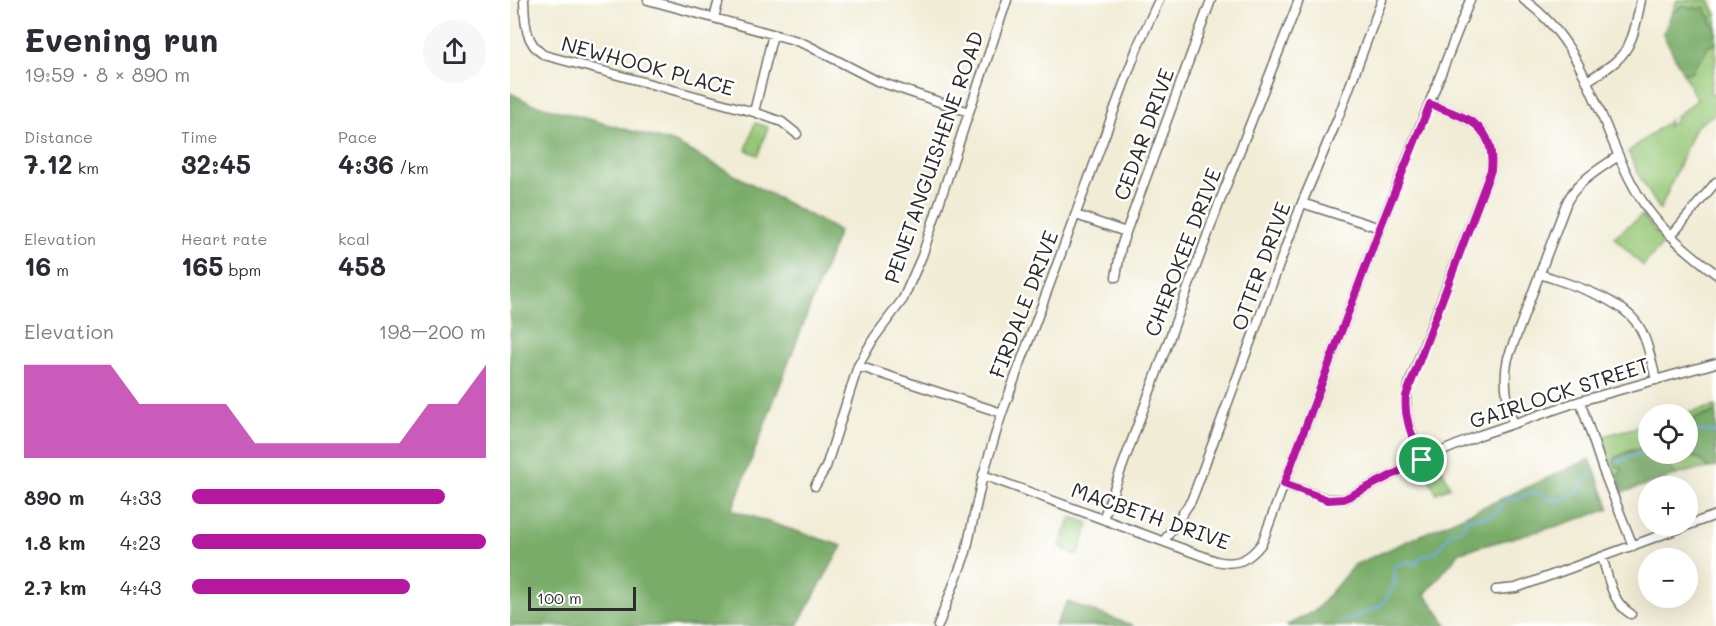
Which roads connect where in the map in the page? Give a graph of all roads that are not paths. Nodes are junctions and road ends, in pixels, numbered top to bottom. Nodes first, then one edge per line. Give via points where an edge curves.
1 (524, 0) edge
2 (648, 0) edge
3 (719, 0) edge
4 (1007, 0) edge
5 (1159, 0) edge
6 (1211, 0) edge
7 (1299, 0) edge
8 (1382, 0) edge
9 (1470, 0) edge
10 (1524, 0) edge
11 (1641, 0) edge
12 (714, 18) junction
13 (773, 34) junction
14 (1587, 81) junction
15 (1430, 104) junction
16 (754, 112) junction
17 (969, 112) junction
18 (797, 134) dead end
19 (1618, 156) junction
20 (1716, 182) edge
21 (1302, 203) junction
22 (1076, 215) junction
23 (1380, 228) junction
24 (1126, 232) junction
25 (1671, 236) junction
26 (1540, 274) junction
27 (1716, 274) edge
28 (1116, 277) dead end
29 (1716, 363) edge
30 (858, 366) junction
31 (1656, 380) junction
32 (1580, 401) junction
33 (1002, 413) junction
34 (1513, 423) junction
35 (1422, 460) junction
36 (983, 475) junction
37 (1284, 484) junction
38 (815, 486) dead end
39 (1716, 515) edge
40 (1103, 519) junction
41 (1164, 541) junction
42 (1633, 546) junction
43 (1602, 557) junction
44 (1496, 590) dead end
45 (1631, 614) dead end
46 (938, 626) edge

1 - 16 street, NEWHOOK PLACE via 527,35 544,55
2 - 12 street
3 - 12 street
4 - 17 street, PENETANGUISHENE ROAD
5 - 22 street, FIRDALE DRIVE via 1139,43
6 - 24 street, CEDAR DRIVE
7 - 40 street, CHEROKEE DRIVE
8 - 21 street, OTTER DRIVE
9 - 15 street, MACBETH DRIVE
10 - 14 street via 1562,37
11 - 14 street via 1635,30 1625,51 1616,62
12 - 13 street
13 - 16 street
13 - 17 street via 807,45 877,81
14 - 19 street
15 - 23 street, MACBETH DRIVE
15 - 35 street via 1479,127 1486,134 1492,158 1491,170 1406,396 1405,411
16 - 18 street, NEWHOOK PLACE via 782,122
17 - 30 street, PENETANGUISHENE ROAD via 916,270 903,299
19 - 25 street via 1646,208
19 - 26 street via 1571,194
20 - 25 street
21 - 23 street
21 - 41 street, OTTER DRIVE via 1191,501
22 - 24 street, CEDAR DRIVE
22 - 33 street, FIRDALE DRIVE
23 - 37 street, MACBETH DRIVE
24 - 28 street
25 - 27 street
26 - 31 street via 1611,301 1629,315 1642,331
26 - 34 street via 1506,364
29 - 31 street, GAIRLOCK STREET
30 - 33 street
30 - 38 street, PENETANGUISHENE ROAD via 826,467
31 - 32 street, GAIRLOCK STREET
32 - 34 street, GAIRLOCK STREET
32 - 42 street
33 - 36 street, FIRDALE DRIVE
34 - 35 street, GAIRLOCK STREET
35 - 37 street, GAIRLOCK STREET via 1344,499 1328,500
36 - 40 street, MACBETH DRIVE
36 - 46 street, FIRDALE DRIVE via 966,552
37 - 41 street, MACBETH DRIVE via 1262,543 1237,563 1198,555
39 - 42 street
40 - 41 street, MACBETH DRIVE
42 - 43 street
43 - 44 street via 1516,588
43 - 45 street via 1614,597

